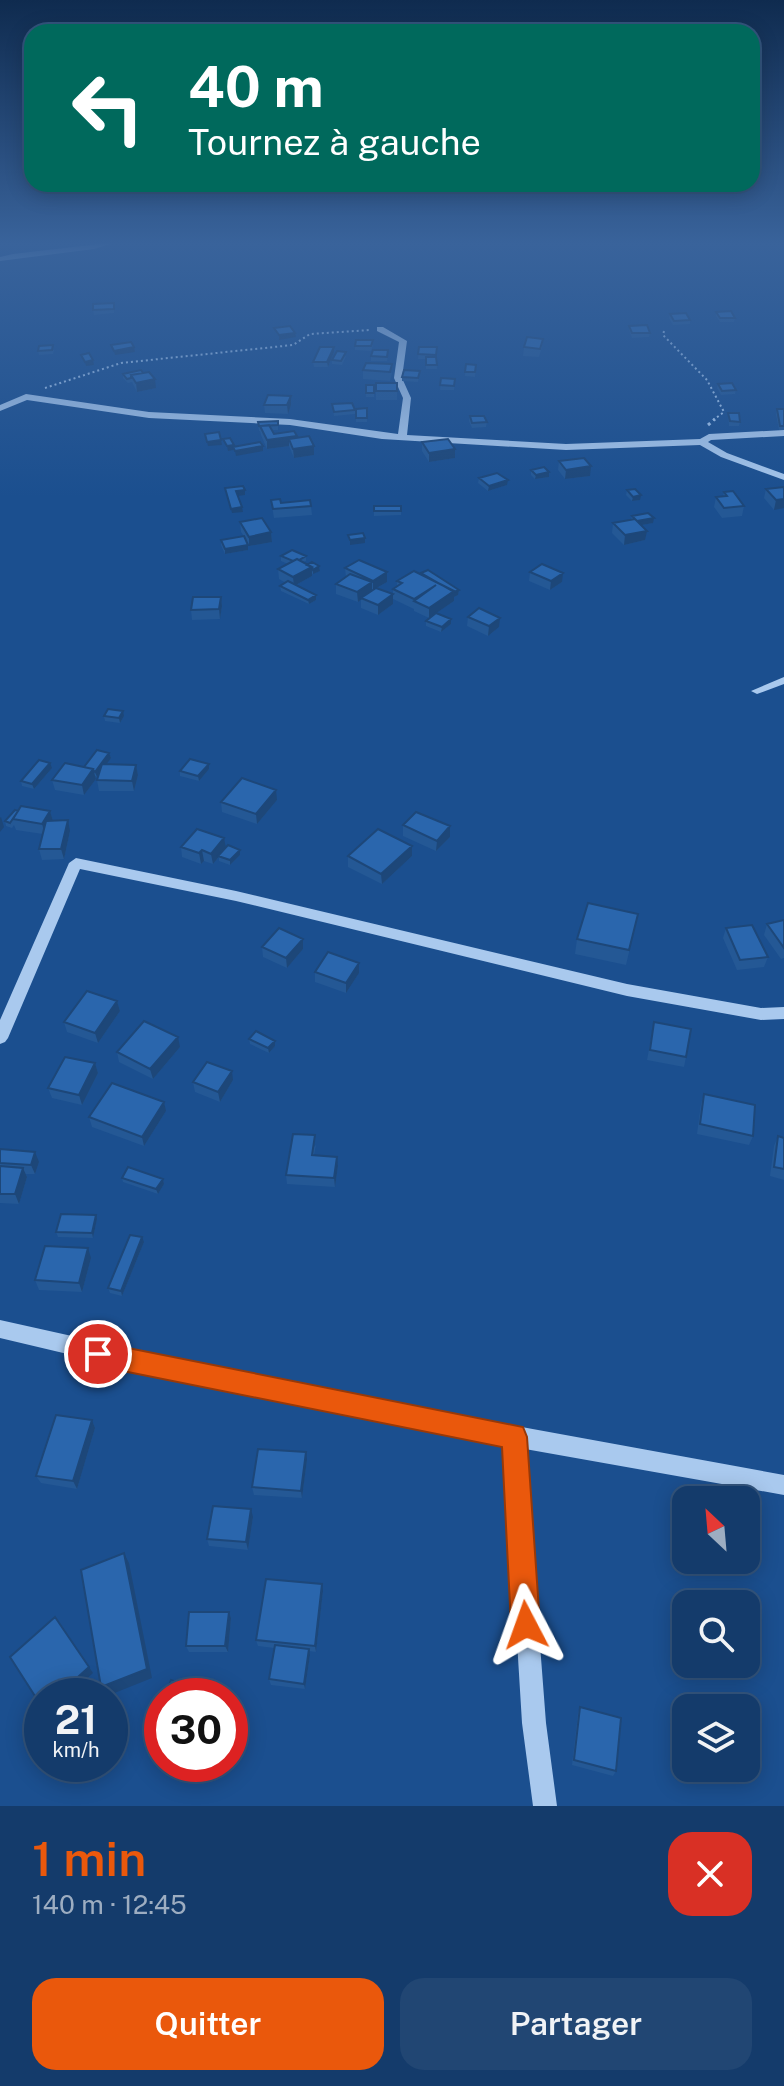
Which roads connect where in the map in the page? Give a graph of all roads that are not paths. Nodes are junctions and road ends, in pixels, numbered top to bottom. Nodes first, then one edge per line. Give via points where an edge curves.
1 (380, 329) road end
2 (0, 408) edge
3 (784, 433) edge
4 (402, 437) junction
5 (705, 440) junction
6 (784, 477) edge
7 (784, 680) edge
8 (757, 691) dead end
9 (784, 1013) edge
10 (0, 1038) edge
11 (0, 1329) edge
12 (514, 1437) junction
13 (784, 1485) edge
14 (545, 1806) edge

1 - 4 street via 403,341 398,378 407,398
2 - 4 street via 26,397 149,415 290,422
3 - 5 street
4 - 5 street via 566,447
5 - 6 street via 724,455
7 - 8 street
9 - 10 street via 761,1014 627,990 76,863
11 - 12 street via 98,1354
12 - 13 street
12 - 14 street via 531,1695

